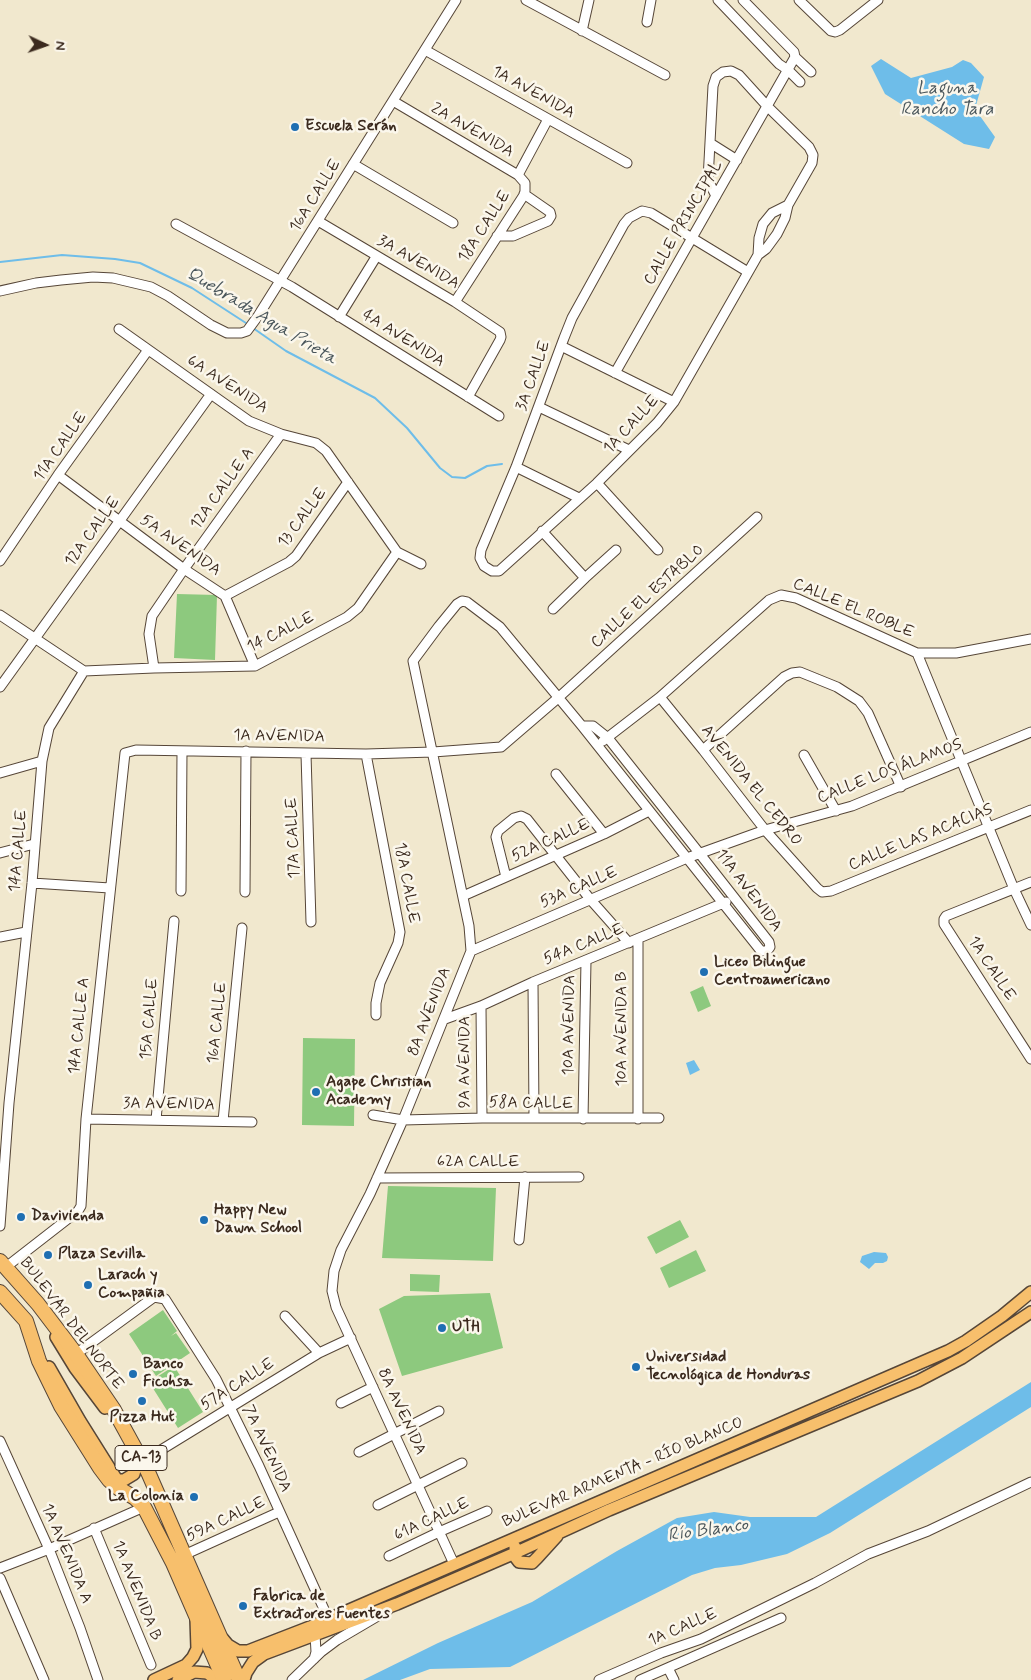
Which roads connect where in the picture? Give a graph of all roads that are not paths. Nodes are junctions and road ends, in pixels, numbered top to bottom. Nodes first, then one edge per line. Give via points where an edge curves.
1 (456, 0) edge
2 (526, 0) edge
3 (589, 0) edge
4 (651, 0) edge
5 (718, 0) edge
6 (743, 0) edge
7 (799, 0) edge
8 (878, 0) edge
9 (647, 22) dead end
10 (582, 31) junction
11 (425, 50) junction
12 (795, 57) junction
13 (811, 72) dead end
14 (665, 76) dead end
15 (783, 78) junction
16 (800, 82) dead end
17 (393, 101) junction
18 (768, 107) junction
19 (548, 119) junction
20 (710, 143) junction
21 (737, 160) junction
22 (627, 163) dead end
23 (354, 164) junction
24 (518, 175) junction
25 (524, 194) junction
26 (716, 196) junction
27 (788, 205) junction
28 (318, 221) junction
29 (452, 223) dead end
30 (176, 224) dead end
31 (497, 236) junction
32 (692, 239) junction
33 (758, 255) junction
34 (376, 257) junction
35 (748, 272) junction
36 (280, 281) junction
37 (0, 291) edge
38 (454, 302) junction
39 (339, 317) junction
40 (119, 329) dead end
41 (561, 346) junction
42 (148, 350) junction
43 (615, 373) junction
44 (211, 394) junction
45 (468, 397) junction
46 (674, 402) junction
47 (539, 407) junction
48 (499, 416) dead end
49 (281, 434) junction
50 (630, 450) junction
51 (516, 467) junction
52 (58, 475) junction
53 (348, 482) junction
54 (597, 483) junction
55 (579, 498) junction
56 (757, 517) dead end
57 (119, 521) junction
58 (542, 531) junction
59 (616, 550) dead end
60 (658, 550) dead end
61 (397, 552) junction
62 (0, 561) edge
63 (421, 564) dead end
64 (484, 566) joint
65 (184, 569) junction
66 (586, 578) junction
67 (225, 596) junction
68 (462, 601) joint
69 (553, 609) dead end
70 (0, 615) edge
71 (35, 638) junction
72 (1031, 639) edge
73 (917, 652) junction
74 (255, 666) junction
75 (154, 668) junction
76 (84, 671) junction
77 (0, 687) edge
78 (660, 697) junction
79 (558, 698) junction
80 (582, 726) junction
81 (1031, 732) edge
82 (608, 738) junction
83 (597, 746) junction
84 (703, 750) junction
85 (182, 751) junction
86 (246, 751) junction
87 (433, 752) junction
88 (125, 753) joint
89 (306, 754) junction
90 (366, 754) junction
91 (804, 755) dead end
92 (42, 761) junction
93 (962, 761) junction
94 (0, 773) edge
95 (556, 774) dead end
96 (901, 787) junction
97 (1031, 810) edge
98 (836, 811) junction
99 (649, 812) junction
100 (990, 827) junction
101 (765, 830) junction
102 (604, 834) junction
103 (34, 844) junction
104 (0, 854) edge
105 (700, 854) junction
106 (555, 855) junction
107 (687, 858) junction
108 (506, 877) junction
109 (1031, 882) edge
110 (32, 883) junction
111 (110, 888) junction
112 (1014, 889) junction
113 (181, 891) dead end
114 (246, 892) dead end
115 (822, 892) joint
116 (463, 896) junction
117 (590, 899) junction
118 (735, 900) junction
119 (723, 904) junction
120 (174, 921) dead end
121 (311, 922) dead end
122 (1031, 925) edge
123 (242, 928) dead end
124 (26, 932) junction
125 (0, 937) edge
126 (638, 939) junction
127 (629, 943) junction
128 (471, 951) junction
129 (586, 961) junction
130 (533, 982) junction
131 (481, 1006) junction
132 (376, 1015) dead end
133 (444, 1019) junction
134 (1028, 1047) edge
135 (1031, 1059) edge
136 (5, 1103) edge
137 (373, 1115) dead end
138 (482, 1118) junction
139 (534, 1118) junction
140 (659, 1118) dead end
141 (86, 1119) junction
142 (583, 1119) junction
143 (638, 1119) junction
144 (156, 1120) junction
145 (403, 1120) junction
146 (223, 1121) junction
147 (252, 1122) dead end
148 (579, 1176) dead end
149 (525, 1177) junction
150 (377, 1178) junction
151 (0, 1226) edge
152 (519, 1240) dead end
153 (3, 1264) edge
154 (0, 1292) edge
155 (1031, 1292) edge
156 (38, 1304) junction
157 (1031, 1312) edge
158 (285, 1316) dead end
159 (26, 1321) junction
160 (351, 1338) junction
161 (318, 1353) junction
162 (76, 1354) junction
163 (373, 1388) junction
164 (848, 1395) junction
165 (340, 1403) dead end
166 (230, 1408) junction
167 (439, 1411) dead end
168 (394, 1434) junction
169 (0, 1441) edge
170 (773, 1442) junction
171 (358, 1452) dead end
172 (143, 1461) junction
173 (462, 1463) dead end
174 (1031, 1482) edge
175 (418, 1485) junction
176 (598, 1503) junction
177 (378, 1505) dead end
178 (144, 1507) junction
179 (487, 1511) dead end
180 (279, 1512) junction
181 (94, 1528) junction
182 (439, 1532) junction
183 (49, 1549) junction
184 (515, 1553) junction
185 (184, 1555) junction
186 (389, 1556) dead end
187 (454, 1564) junction
188 (0, 1568) edge
189 (0, 1578) edge
190 (378, 1597) junction
191 (397, 1604) junction
192 (328, 1618) junction
193 (780, 1618) dead end
194 (196, 1619) junction
195 (315, 1634) junction
196 (220, 1636) junction
197 (250, 1656) junction
198 (314, 1659) junction
199 (151, 1665) dead end
200 (668, 1668) junction
201 (44, 1680) edge
202 (98, 1680) edge
203 (154, 1680) edge
204 (178, 1680) edge
205 (217, 1680) edge
206 (224, 1680) edge
207 (240, 1680) edge
208 (244, 1680) edge
209 (292, 1680) edge
210 (599, 1680) edge
211 (640, 1680) edge
212 (674, 1680) edge

1 - 11 street, 16A CALLE
2 - 10 street
3 - 10 street
4 - 9 street
5 - 15 street via 780,64
6 - 12 street via 794,52
7 - 8 street via 835,32
10 - 14 street
11 - 17 street, 16A CALLE
11 - 19 street, 1A AVENIDA
12 - 13 street
12 - 15 street, CALLE PRINCIPAL
15 - 16 street
15 - 18 street, CALLE PRINCIPAL
17 - 23 street, 16A CALLE
17 - 24 street, 2A AVENIDA
18 - 20 street via 739,75 723,72 716,77 713,86
18 - 21 street, CALLE PRINCIPAL
18 - 27 street, 1A CALLE via 809,147 813,155
19 - 22 street, 1A AVENIDA
19 - 24 street
20 - 21 street
20 - 26 street via 708,180
21 - 26 street, CALLE PRINCIPAL
23 - 28 street, 16A CALLE
23 - 29 street
24 - 25 street, 2A AVENIDA via 525,183
25 - 31 street, 18A CALLE
25 - 31 street via 550,212 548,221 513,236
26 - 32 street, CALLE PRINCIPAL
27 - 33 street, 1A CALLE via 777,234
27 - 33 street, 1A CALLE via 772,213 763,224
28 - 34 street, 3A AVENIDA
28 - 36 street, 16A CALLE
30 - 36 street, 4A AVENIDA
31 - 38 street, 18A CALLE
32 - 35 street
32 - 41 street, 3A CALLE via 651,213 642,212 629,218 572,318
32 - 43 street, CALLE PRINCIPAL
33 - 35 street, 1A CALLE
34 - 38 street, 3A AVENIDA
34 - 39 street
35 - 46 street, 1A CALLE
36 - 37 street, 16A CALLE via 247,331 241,333 227,333 211,325 151,287 112,278 61,280
36 - 39 street, 4A AVENIDA
38 - 45 street, 3A AVENIDA via 501,334
39 - 45 street, 4A AVENIDA
40 - 42 street, 6A AVENIDA
41 - 43 street
41 - 47 street, 3A CALLE
42 - 44 street, 6A AVENIDA
42 - 52 street, 11A CALLE
43 - 46 street
44 - 49 street, 6A AVENIDA via 249,421
44 - 57 street, 12A CALLE
45 - 48 street, 4A AVENIDA
46 - 50 street, 1A CALLE
47 - 50 street
47 - 51 street, 3A CALLE
49 - 53 street, 6A AVENIDA via 316,443 326,451
49 - 65 street, 12A CALLE A
50 - 54 street, 1A CALLE
51 - 55 street
51 - 64 street, 3A CALLE via 481,550
52 - 57 street, 5A AVENIDA
52 - 62 street, 11A CALLE
53 - 61 street, 6A AVENIDA
53 - 67 street, 13 CALLE via 296,556
54 - 55 street, 1A CALLE
54 - 60 street
55 - 58 street, 1A CALLE
56 - 79 street, CALLE EL ESTABLO
57 - 65 street, 5A AVENIDA
57 - 71 street, 12A CALLE
58 - 64 street, 1A CALLE via 499,570 492,571
58 - 66 street
59 - 66 street
61 - 63 street, 6A AVENIDA
61 - 74 street, 14 CALLE via 358,608
65 - 67 street, 5A AVENIDA
65 - 75 street, 12A CALLE A via 152,616 149,634
66 - 69 street
67 - 74 street, 5A AVENIDA
68 - 79 street, 11A AVENIDA via 500,627
68 - 87 street, 8A AVENIDA via 438,626 414,661
70 - 71 street
71 - 76 street
71 - 77 street, 12A CALLE
72 - 73 street, CALLE EL ROBLE via 956,653
73 - 78 street, CALLE EL ROBLE via 796,598 781,595 769,600
73 - 93 street
74 - 75 street, 14 CALLE
75 - 76 street, 14 CALLE
76 - 92 street, 14A CALLE via 49,728
78 - 82 street, CALLE EL ROBLE
78 - 84 street, AVENIDA EL CEDRO
79 - 80 street, 11A AVENIDA
79 - 87 street, CALLE EL ESTABLO via 501,747
80 - 82 street, 11A AVENIDA via 593,726
80 - 83 street, 11A AVENIDA
81 - 93 street, CALLE LOS ÁLAMOS
82 - 83 street, CALLE EL ROBLE
82 - 105 street, 11A AVENIDA
83 - 99 street, 11A AVENIDA
84 - 96 street via 784,677 800,672 837,687 859,701 868,713
84 - 101 street, AVENIDA EL CEDRO
85 - 86 street, 1A AVENIDA
85 - 88 street, 1A AVENIDA via 136,750
85 - 113 street
86 - 89 street, 1A AVENIDA
86 - 114 street
87 - 90 street, 1A AVENIDA
87 - 116 street, 8A AVENIDA
88 - 111 street, 14A CALLE A
89 - 90 street, 1A AVENIDA
89 - 121 street, 17A CALLE
90 - 132 street, 18A CALLE via 400,932 380,983
91 - 98 street
92 - 94 street
92 - 103 street, 14A CALLE
93 - 96 street, CALLE LOS ÁLAMOS
93 - 100 street
95 - 102 street
96 - 98 street, CALLE LOS ÁLAMOS
97 - 100 street, CALLE LAS ACACIAS
98 - 101 street, CALLE LOS ÁLAMOS
99 - 102 street, 52A CALLE
99 - 107 street, 11A AVENIDA
100 - 112 street
100 - 115 street, CALLE LAS ACACIAS
101 - 105 street, CALLE LOS ÁLAMOS
101 - 115 street, AVENIDA EL CEDRO
102 - 106 street, 52A CALLE
103 - 104 street
103 - 110 street, 14A CALLE
105 - 107 street, 53A CALLE
105 - 118 street, 11A AVENIDA
106 - 108 street, 52A CALLE
106 - 108 street via 527,819 521,816 514,818 496,837
106 - 117 street
107 - 117 street, 53A CALLE
107 - 119 street, 11A AVENIDA
108 - 116 street, 52A CALLE
109 - 112 street
110 - 111 street
110 - 124 street, 14A CALLE
111 - 141 street, 14A CALLE A
112 - 122 street
112 - 134 street, 1A CALLE via 946,916 944,924
116 - 128 street, 8A AVENIDA
117 - 127 street
117 - 128 street, 53A CALLE
118 - 119 street, 54A CALLE
118 - 119 street, 11A AVENIDA via 769,942 767,951 761,951
119 - 126 street, 54A CALLE
120 - 144 street, 15A CALLE
123 - 146 street, 16A CALLE
124 - 125 street
124 - 136 street, 14A CALLE
126 - 127 street, 54A CALLE
126 - 143 street, 10A AVENIDA B
127 - 129 street, 54A CALLE
128 - 133 street, 8A AVENIDA
129 - 130 street, 54A CALLE
129 - 142 street, 10A AVENIDA
130 - 131 street, 54A CALLE
130 - 139 street
131 - 133 street, 54A CALLE
131 - 138 street, 9A AVENIDA
133 - 145 street, 8A AVENIDA
134 - 135 street, 1A CALLE
136 - 151 street, 14A CALLE
137 - 145 street, 58A CALLE
138 - 139 street, 58A CALLE
138 - 145 street, 58A CALLE
139 - 142 street, 58A CALLE
140 - 143 street, 58A CALLE
141 - 144 street, 3A AVENIDA
141 - 153 street, 14A CALLE A via 81,1206
142 - 143 street, 58A CALLE
144 - 146 street, 3A AVENIDA
145 - 150 street, 8A AVENIDA
146 - 147 street, 3A AVENIDA
148 - 149 street, 62A CALLE
149 - 150 street, 62A CALLE
149 - 152 street
150 - 160 street, 8A AVENIDA via 334,1271 332,1291 336,1307
153 - 156 highway, BULEVAR DEL NORTE / CA-13
154 - 159 highway, CA-13
155 - 164 main road, BULEVAR ARMENTA - RÍO BLANCO via 966,1341
156 - 159 main road via 132,1454 136,1466 130,1477 117,1480 111,1472 50,1370
156 - 162 highway, BULEVAR DEL NORTE / CA-13
157 - 170 main road, BULEVAR ARMENTA - RÍO BLANCO via 962,1358 918,1381
158 - 161 street
159 - 178 highway, CA-13 via 39,1361 79,1435 109,1480
160 - 161 street, 57A CALLE
160 - 163 street, 8A AVENIDA
161 - 166 street, 57A CALLE
162 - 166 street, 7A AVENIDA via 154,1297 165,1299 216,1379
162 - 172 highway, BULEVAR DEL NORTE / CA-13
163 - 165 street
163 - 168 street, 8A AVENIDA
164 - 170 main road via 846,1402 793,1425
164 - 176 main road, BULEVAR ARMENTA - RÍO BLANCO
166 - 172 street, 57A CALLE
166 - 180 street, 7A AVENIDA
167 - 168 street
168 - 171 street
168 - 175 street, 8A AVENIDA
169 - 183 street, 1A AVENIDA A
170 - 184 main road, BULEVAR ARMENTA - RÍO BLANCO
172 - 185 highway, BULEVAR DEL NORTE / CA-13
173 - 175 street
174 - 210 street, 1A CALLE via 928,1531 868,1554 701,1638
175 - 177 street
175 - 182 street, 8A AVENIDA
176 - 184 main road via 588,1512 517,1542
176 - 187 main road, BULEVAR ARMENTA - RÍO BLANCO
178 - 181 street
178 - 194 highway, CA-13
179 - 182 street, 61A CALLE
180 - 185 street, 59A CALLE
180 - 192 street, 7A AVENIDA
181 - 183 street
181 - 199 street, 1A AVENIDA B
182 - 186 street, 61A CALLE
182 - 187 street, 8A AVENIDA
183 - 188 street
183 - 202 street, 1A AVENIDA A
184 - 191 main road, BULEVAR ARMENTA - RÍO BLANCO
185 - 196 highway, BULEVAR DEL NORTE / CA-13
187 - 190 main road, BULEVAR ARMENTA - RÍO BLANCO
189 - 201 street
190 - 192 main road, BULEVAR ARMENTA - RÍO BLANCO
190 - 195 main road via 371,1608
191 - 195 main road, BULEVAR ARMENTA - RÍO BLANCO
191 - 198 street via 337,1640
192 - 197 main road, BULEVAR ARMENTA - RÍO BLANCO
193 - 200 street
194 - 203 main road via 197,1649 193,1658 186,1665
194 - 206 highway, CA-13
195 - 197 main road, BULEVAR ARMENTA - RÍO BLANCO
195 - 198 street
196 - 197 main road via 232,1648
196 - 207 highway, BULEVAR DEL NORTE / CA-13
197 - 208 main road
198 - 209 street
200 - 211 street
200 - 212 street
204 - 205 main road via 194,1672 207,1673

